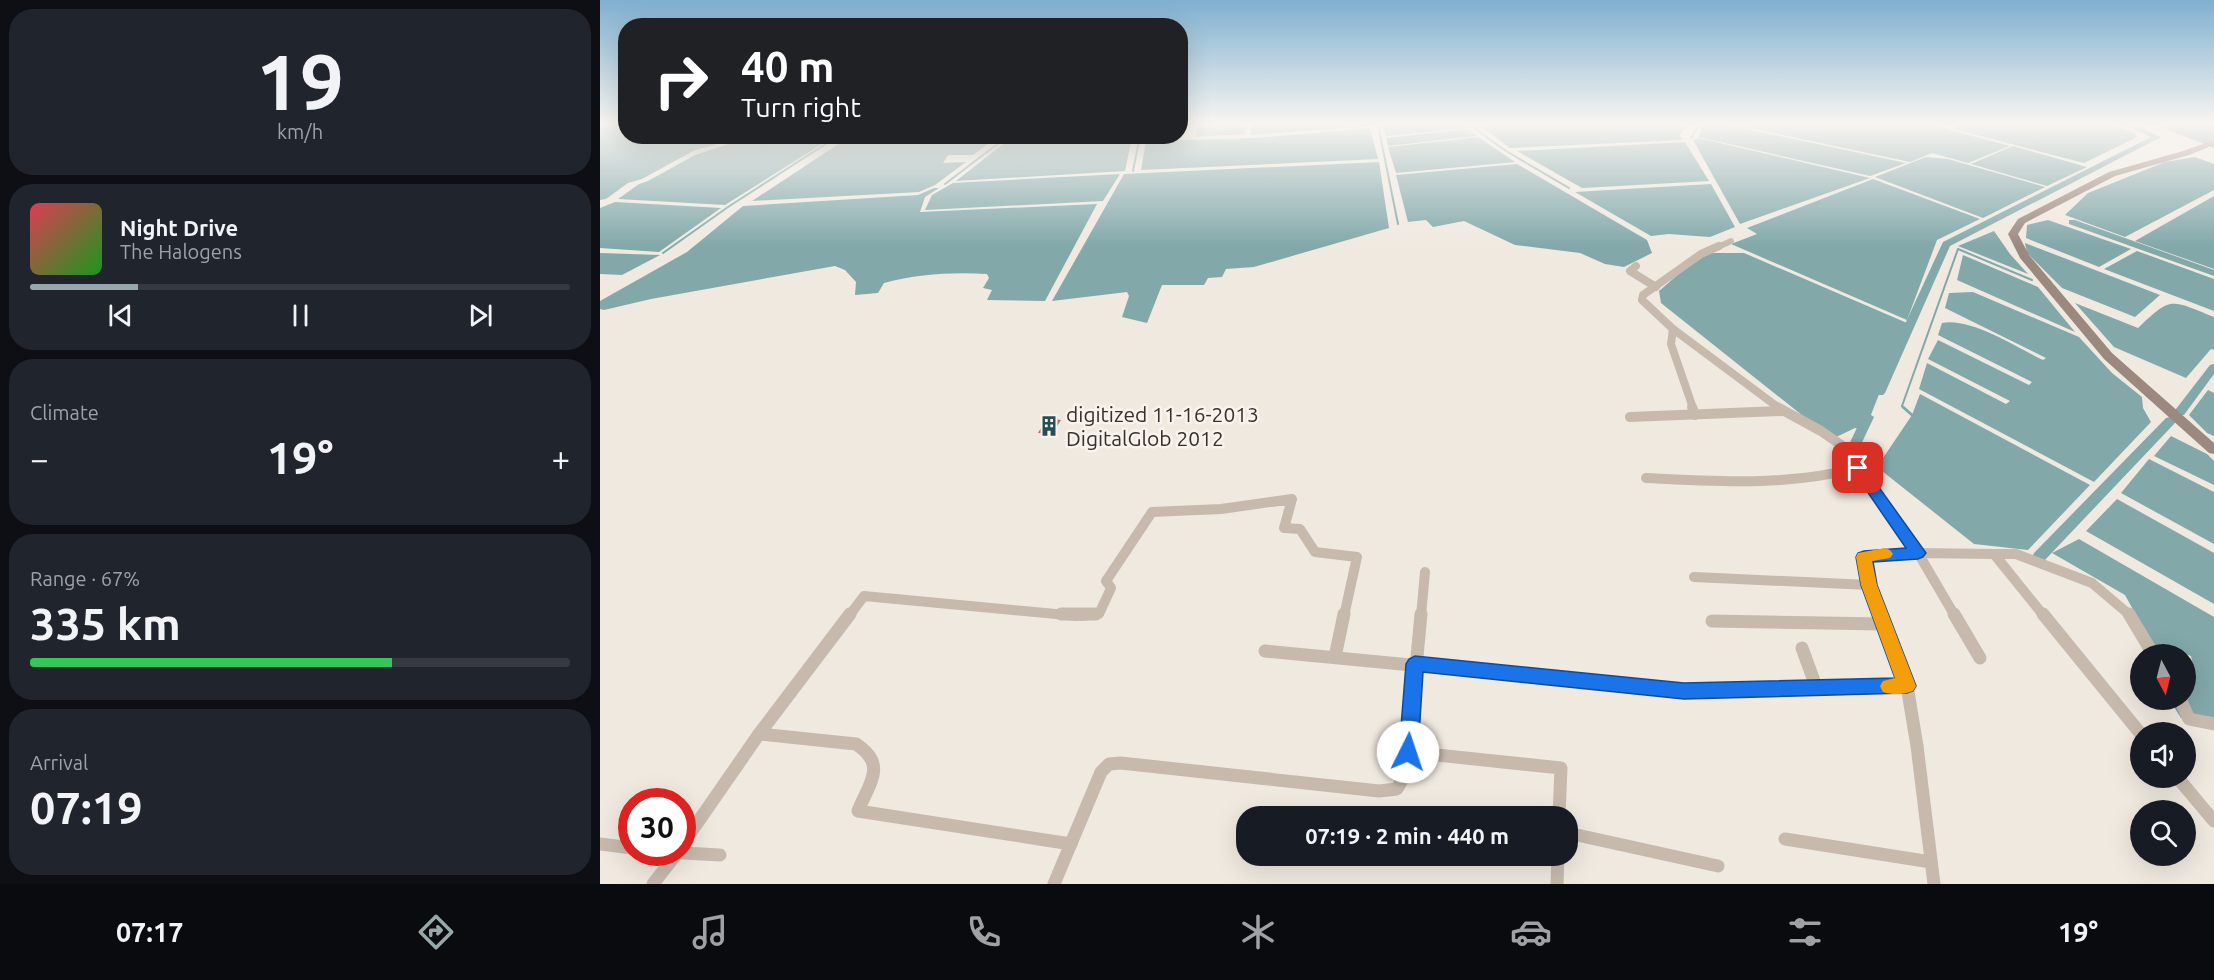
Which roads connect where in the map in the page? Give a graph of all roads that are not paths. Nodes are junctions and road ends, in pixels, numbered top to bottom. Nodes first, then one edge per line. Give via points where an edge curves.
1 (2148, 164) edge
2 (1731, 241) dead end
3 (1636, 266) dead end
4 (1656, 287) junction
5 (1673, 329) junction
6 (1783, 411) junction
7 (1695, 415) junction
8 (1630, 417) dead end
9 (2214, 450) edge
10 (1858, 468) junction
11 (1646, 478) dead end
12 (1918, 553) junction
13 (1994, 554) junction
14 (1425, 572) dead end
15 (1694, 577) dead end
16 (1869, 585) junction
17 (1712, 621) dead end
18 (1884, 624) junction
19 (2147, 644) edge
20 (1802, 648) dead end
21 (1264, 651) dead end
22 (1335, 657) junction
23 (1980, 658) dead end
24 (1415, 664) junction
25 (1907, 686) junction
26 (1817, 689) junction
27 (2185, 710) edge
28 (2131, 722) edge
29 (2214, 724) edge
30 (759, 734) junction
31 (1408, 752) junction
32 (2186, 788) edge
33 (1559, 806) edge
34 (2214, 820) edge
35 (696, 823) edge
36 (1578, 835) edge
37 (1785, 839) dead end
38 (600, 844) edge
39 (1071, 844) junction
40 (618, 846) edge
41 (696, 853) edge
42 (720, 855) dead end
43 (1931, 862) junction
44 (666, 866) edge
45 (1558, 866) edge
46 (1718, 866) dead end
47 (653, 884) edge
48 (1054, 884) edge
49 (1557, 884) edge
50 (1934, 884) edge

1 - 9 main road via 2102,178 2021,221 2013,234 2024,256 2108,356
2 - 4 street via 1701,254
3 - 4 street via 1630,271
4 - 5 street via 1642,300
5 - 6 street
5 - 7 street via 1671,344
6 - 7 street
6 - 10 street via 1844,447
7 - 8 street
10 - 11 street via 1829,477 1715,482
10 - 12 street
12 - 13 street
12 - 16 street via 1864,557
12 - 23 street
13 - 19 street via 2016,554 2092,583 2131,616
13 - 28 street
14 - 24 street
15 - 16 street
16 - 18 street
17 - 18 street
18 - 25 street
20 - 26 street
21 - 22 street
22 - 24 street
22 - 30 street via 1357,557 1315,552 1300,529 1284,528 1292,499 1221,509 1152,512 1106,581 1111,588 1099,614 1079,616 864,596
24 - 26 street via 1684,691
24 - 31 street
25 - 26 street
25 - 43 street
27 - 29 street via 2189,719
30 - 35 street
30 - 39 street via 856,744 868,750 876,771 858,811
31 - 33 street via 1561,768
31 - 39 street via 1404,776 1396,789 1379,791 1109,764 1101,772
32 - 34 street
36 - 46 street
37 - 43 street
38 - 40 street
39 - 48 street
41 - 42 street
43 - 50 street
44 - 47 street
45 - 49 street

